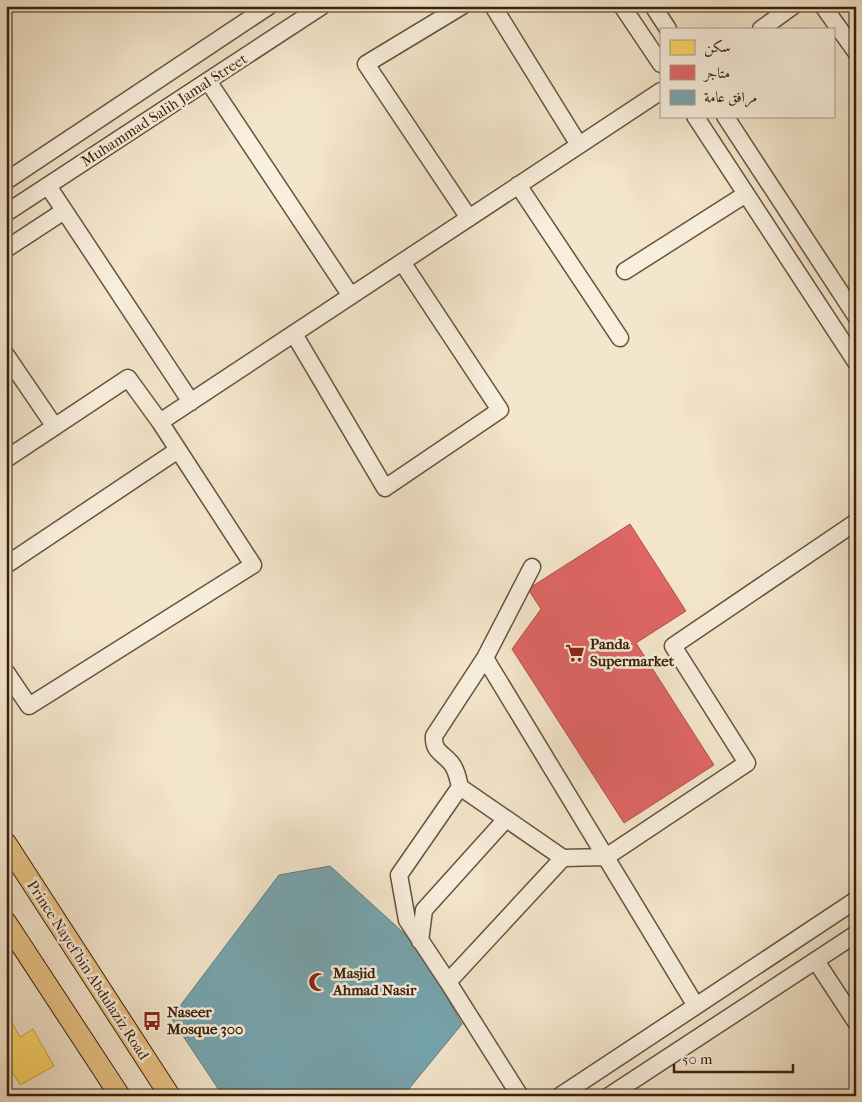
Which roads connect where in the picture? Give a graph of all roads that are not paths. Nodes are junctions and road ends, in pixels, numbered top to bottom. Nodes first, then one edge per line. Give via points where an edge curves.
1 (269, 6) edge
2 (322, 6) edge
3 (462, 6) edge
4 (493, 6) edge
5 (622, 6) edge
6 (653, 6) edge
7 (793, 6) edge
8 (823, 6) edge
9 (667, 28) edge
10 (762, 28) edge
11 (856, 52) edge
12 (660, 63) edge
13 (208, 81) junction
14 (660, 92) edge
15 (696, 118) edge
16 (726, 118) edge
17 (579, 145) junction
18 (6, 181) edge
19 (518, 185) junction
20 (48, 186) junction
21 (746, 194) junction
22 (64, 211) junction
23 (6, 213) edge
24 (469, 218) junction
25 (6, 248) edge
26 (402, 262) junction
27 (625, 271) dead end
28 (351, 296) junction
29 (856, 316) edge
30 (294, 334) junction
31 (620, 338) dead end
32 (6, 355) edge
33 (856, 362) edge
34 (191, 402) junction
35 (160, 422) junction
36 (54, 427) junction
37 (178, 450) junction
38 (6, 460) edge
39 (856, 522) edge
40 (6, 565) edge
41 (532, 567) dead end
42 (486, 658) junction
43 (6, 672) edge
44 (460, 787) junction
45 (506, 819) junction
46 (6, 844) edge
47 (606, 857) junction
48 (563, 858) junction
49 (856, 900) edge
50 (6, 922) edge
51 (856, 934) edge
52 (420, 941) junction
53 (816, 961) junction
54 (448, 982) junction
55 (696, 1006) junction
56 (856, 1022) edge
57 (620, 1093) edge
58 (120, 1096) edge
59 (170, 1096) edge
60 (520, 1096) edge
61 (560, 1096) edge

1 - 18 street, Muhammad Salih Jamal Street
2 - 13 street, Muhammad Salih Jamal Street
3 - 24 street via 366,64
4 - 17 street
5 - 12 street
6 - 9 street
7 - 10 street
8 - 11 street
13 - 20 street, Muhammad Salih Jamal Street
13 - 28 street
14 - 17 street
15 - 21 street
16 - 29 street
17 - 19 street
19 - 24 street
19 - 31 street
20 - 22 street
20 - 23 street, Muhammad Salih Jamal Street
21 - 27 street
21 - 33 street
22 - 25 street
22 - 34 street
24 - 26 street
26 - 28 street
26 - 30 street via 500,410 385,488
28 - 30 street
30 - 34 street
32 - 36 street
34 - 35 street
35 - 36 street via 128,378
35 - 37 street
36 - 38 street
37 - 40 street
37 - 43 street via 253,564 29,706
39 - 47 street via 673,646 747,763
41 - 42 street
42 - 44 street via 434,736 437,750 452,764
42 - 47 street
44 - 45 street
44 - 52 street via 399,875 407,920
45 - 48 street
45 - 52 street via 424,910
46 - 59 main road, Prince Nayef bin Abdulaziz Road
47 - 48 street
47 - 55 street
48 - 54 street
49 - 55 street
50 - 58 main road
51 - 53 street
52 - 54 street
53 - 56 street
53 - 57 street
54 - 60 street
55 - 61 street

